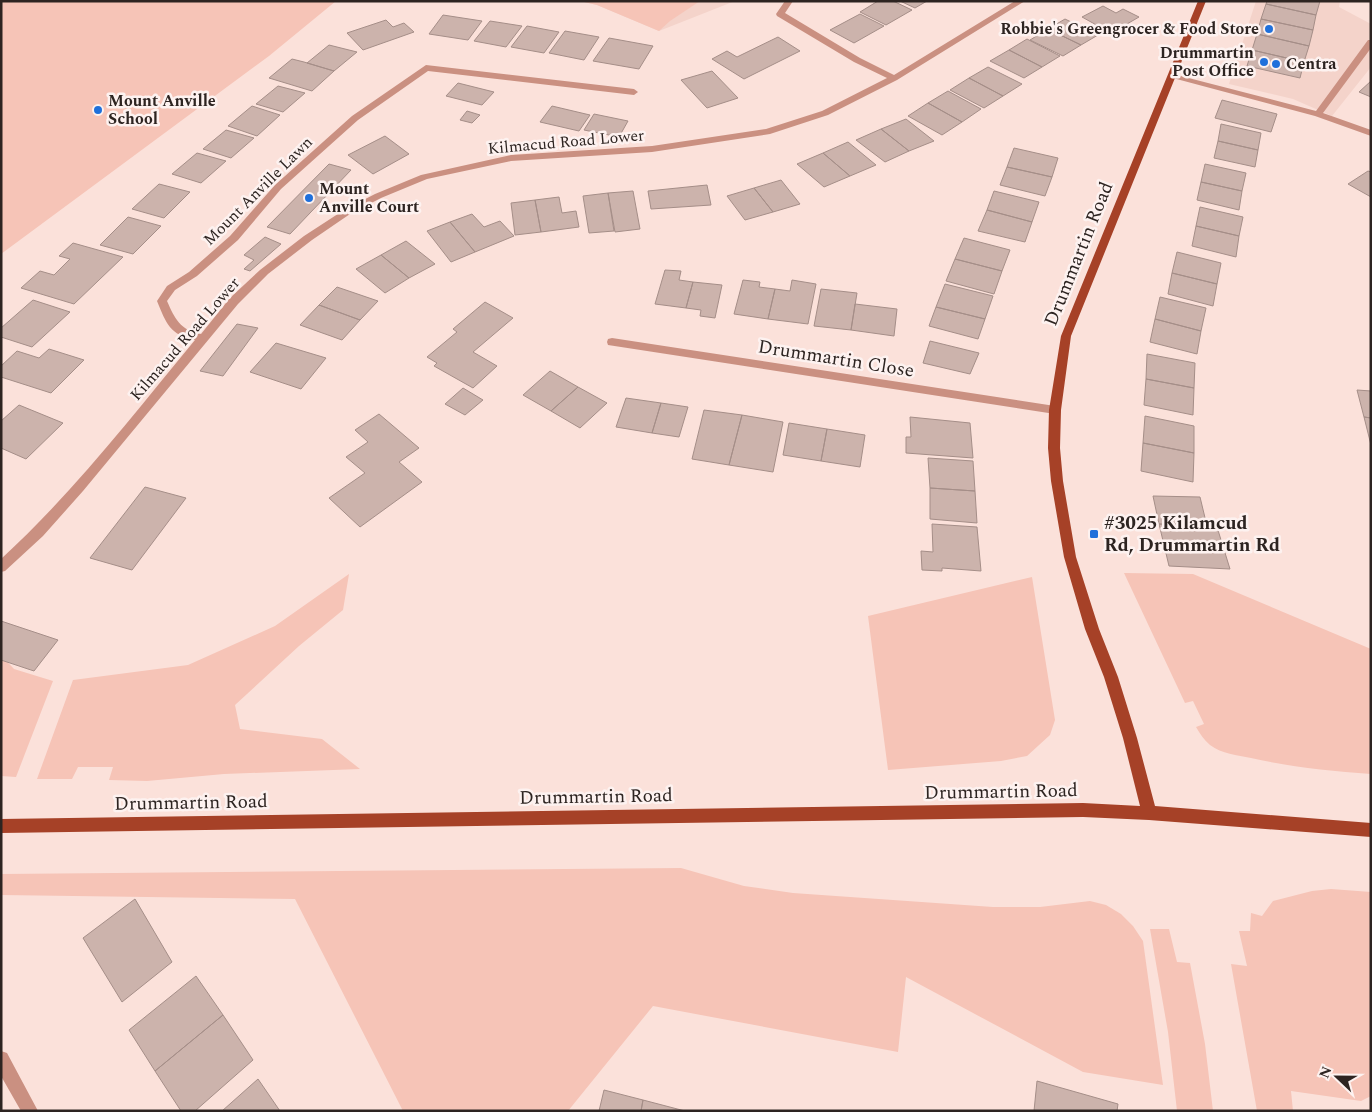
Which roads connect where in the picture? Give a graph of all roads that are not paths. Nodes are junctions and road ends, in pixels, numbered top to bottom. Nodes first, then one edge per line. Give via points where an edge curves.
1 (788, 1) edge
2 (1021, 1) edge
3 (1202, 1) edge
4 (1371, 42) edge
5 (1173, 77) junction
6 (894, 78) junction
7 (634, 92) dead end
8 (1318, 114) junction
9 (1371, 133) edge
10 (202, 338) junction
11 (612, 342) dead end
12 (1055, 410) junction
13 (1, 567) edge
14 (1149, 813) junction
15 (1, 826) edge
16 (1371, 830) edge
17 (1, 1058) edge
18 (30, 1111) edge

1 - 6 street via 780,14
2 - 6 street, Kilmacud Road Lower
3 - 5 main road, Drummartin Road
4 - 8 street
5 - 8 street
5 - 12 main road, Drummartin Road via 1066,336
6 - 10 street, Kilmacud Road Lower via 825,113 767,132 652,149 511,158 424,177 378,196 308,238 252,284
7 - 10 street, Mount Anville Lawn via 426,68 355,118 278,186 234,238 193,274 170,288 162,300 174,328
8 - 9 street
10 - 13 street, Kilmacud Road Lower via 79,488
11 - 12 street, Drummartin Close
12 - 14 main road, Drummartin Road via 1057,481 1070,557 1130,738
14 - 15 main road, Drummartin Road via 1083,810
14 - 16 main road
17 - 18 street

